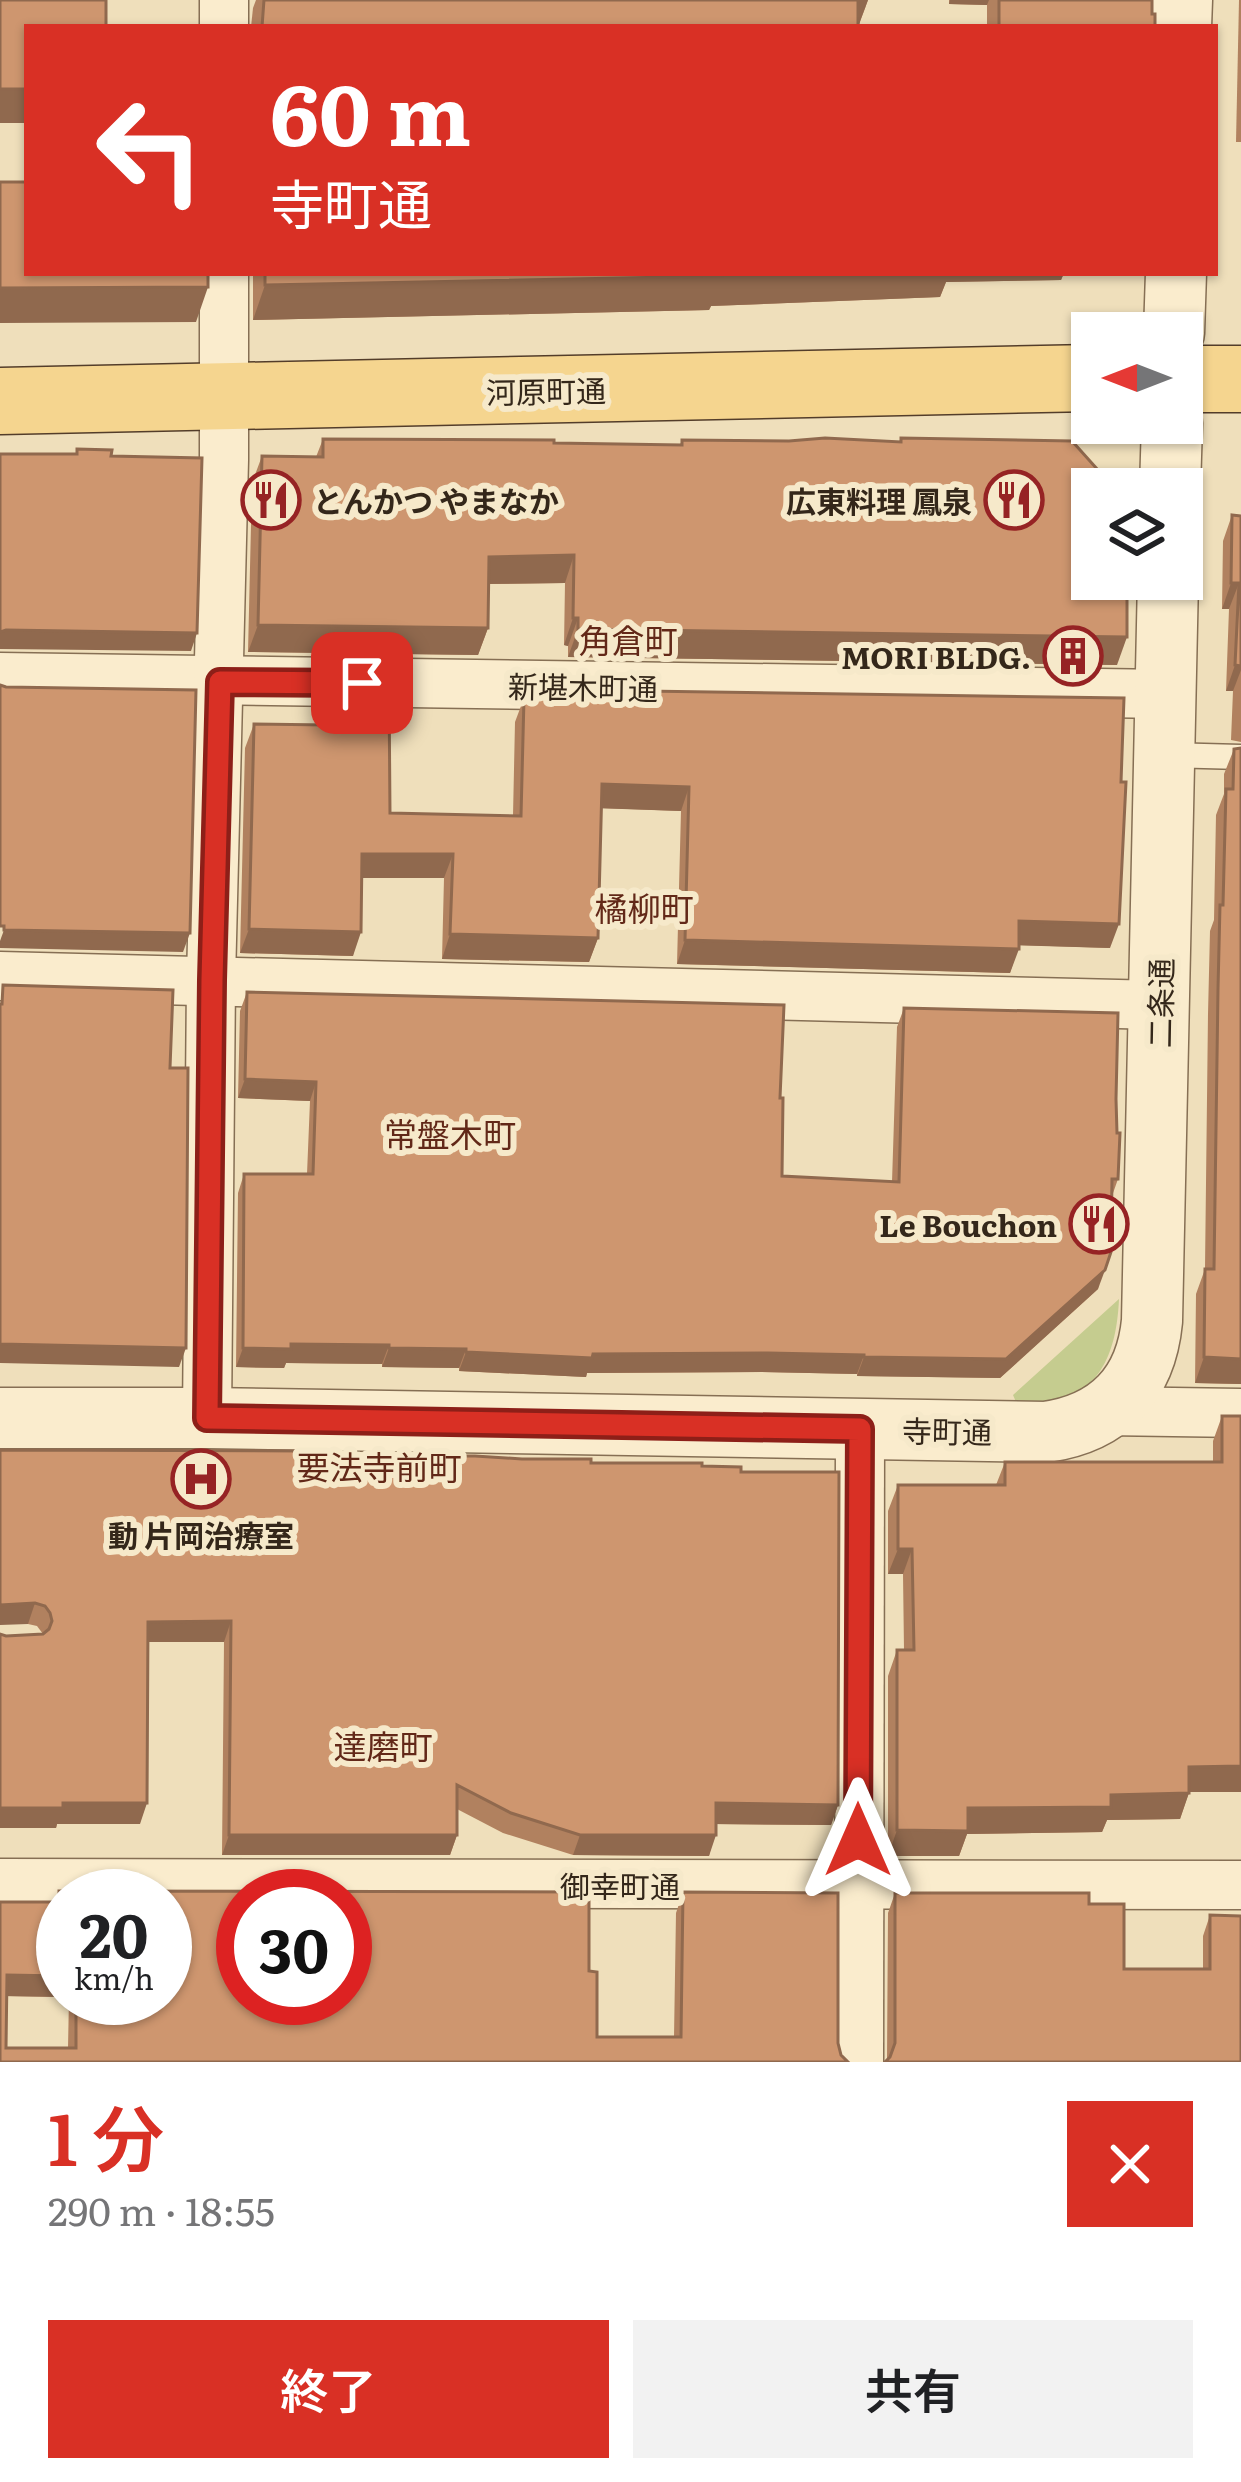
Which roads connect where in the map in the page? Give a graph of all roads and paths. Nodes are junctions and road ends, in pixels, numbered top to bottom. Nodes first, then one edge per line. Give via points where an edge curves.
1 (224, 276) edge
2 (1176, 276) edge
3 (1175, 312) edge
4 (1071, 378) edge
5 (1203, 379) edge
6 (1241, 379) edge
7 (223, 398) junction
8 (0, 401) edge
9 (1168, 600) edge
10 (0, 677) edge
11 (220, 682) junction
12 (1166, 694) junction
13 (1164, 755) junction
14 (1241, 758) edge
15 (0, 976) edge
16 (212, 980) junction
17 (1159, 1005) junction
18 (1105, 1411) junction
19 (1241, 1413) edge
20 (0, 1418) edge
21 (207, 1418) junction
22 (860, 1429) junction
23 (0, 1882) edge
24 (858, 1885) junction
25 (1241, 1885) edge
26 (859, 2062) edge

1 - 7 street
2 - 3 street
4 - 7 main road, 河原町通
5 - 6 main road
7 - 8 main road, 河原町通
7 - 11 street
9 - 12 street, 二条通
10 - 11 street, 新堪木町通
11 - 12 street, 新堪木町通
11 - 16 street
12 - 13 street, 二条通
13 - 14 lane
13 - 17 street, 二条通
15 - 16 street
16 - 17 street
16 - 21 street
17 - 18 street, 二条通 via 1150,1339 1139,1372
18 - 19 street, 寺町通
18 - 22 street, 寺町通 via 1046,1432
20 - 21 street, 寺町通
21 - 22 street, 寺町通
22 - 24 street
23 - 24 street, 御幸町通
24 - 25 street, 御幸町通
24 - 26 street

